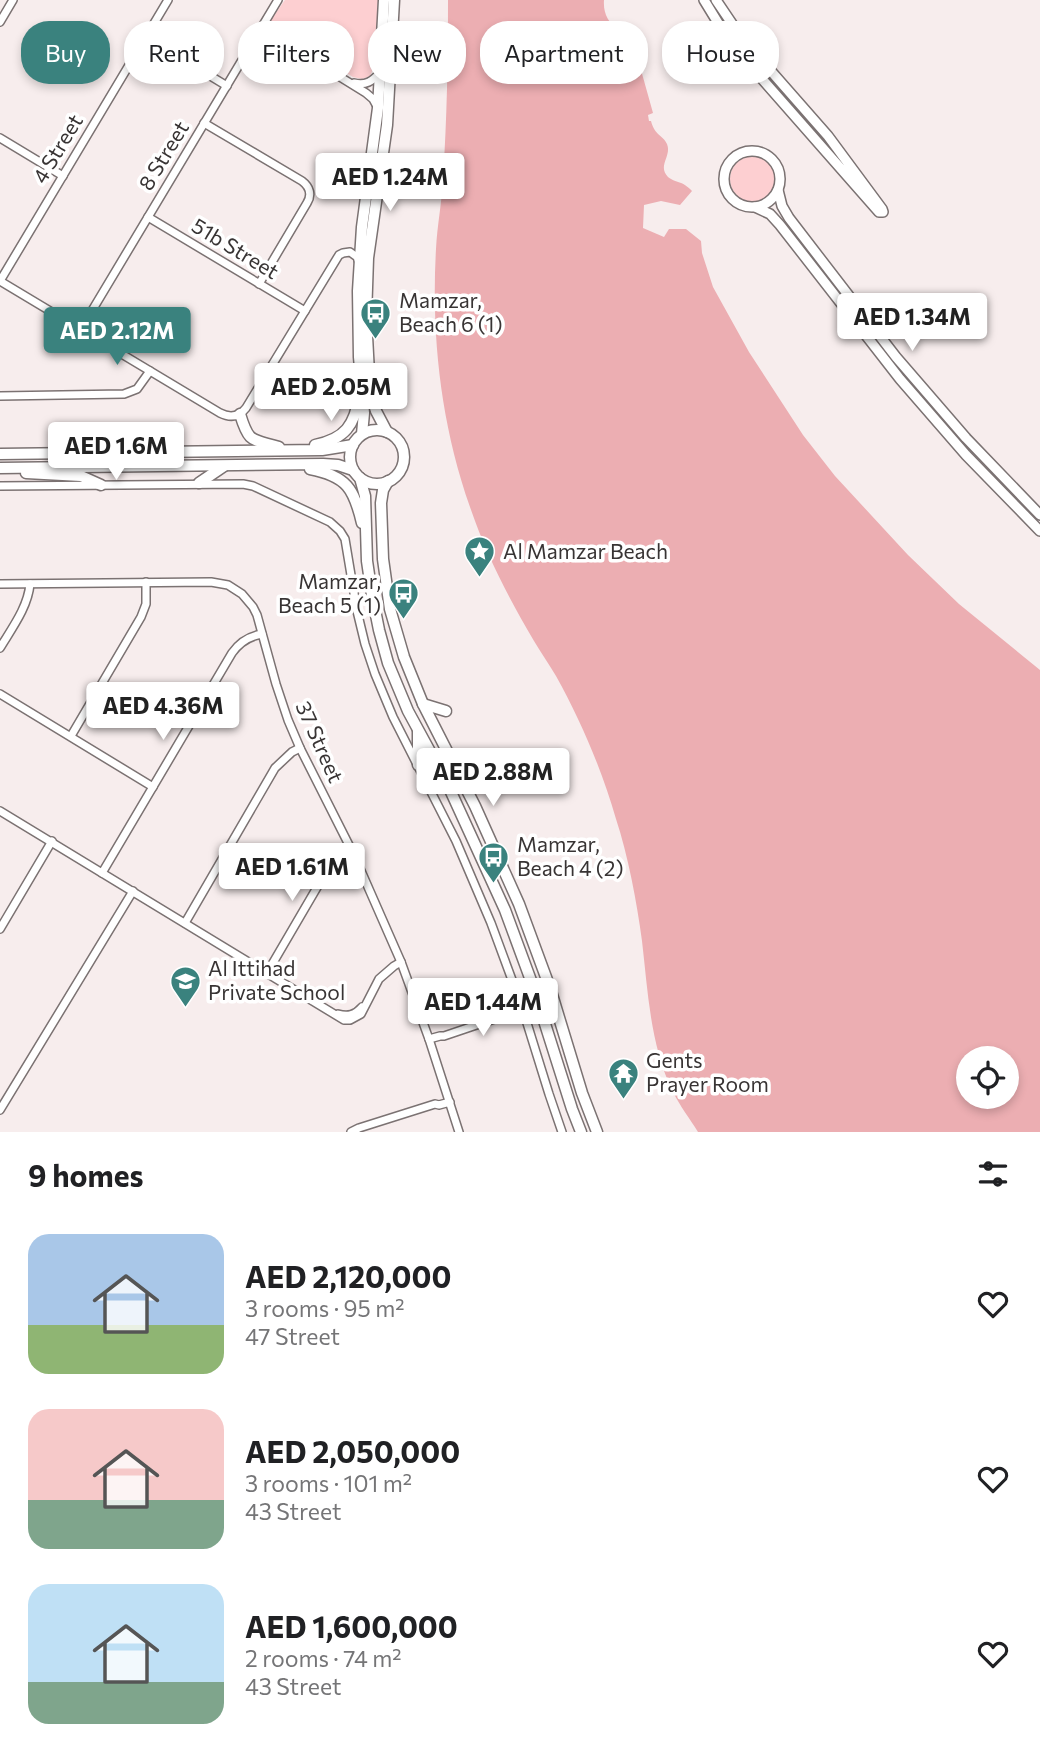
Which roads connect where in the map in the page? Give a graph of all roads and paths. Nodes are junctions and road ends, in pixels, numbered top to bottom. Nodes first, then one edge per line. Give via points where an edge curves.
1 (13, 0) edge
2 (168, 0) edge
3 (278, 0) edge
4 (384, 0) edge
5 (394, 0) edge
6 (704, 0) edge
7 (716, 0) edge
8 (1, 18) edge
9 (156, 21) edge
10 (265, 21) edge
11 (383, 21) edge
12 (238, 67) edge
13 (124, 74) edge
14 (224, 84) edge
15 (353, 84) edge
16 (381, 84) edge
17 (227, 86) junction
18 (379, 108) junction
19 (204, 123) junction
20 (828, 136) junction
21 (0, 138) edge
22 (819, 144) junction
23 (63, 176) junction
24 (778, 190) junction
25 (755, 207) junction
26 (148, 218) junction
27 (359, 264) junction
28 (0, 281) edge
29 (259, 284) junction
30 (305, 312) junction
31 (81, 329) junction
32 (150, 371) junction
33 (361, 385) junction
34 (0, 396) edge
35 (240, 414) junction
36 (387, 432) junction
37 (362, 434) junction
38 (352, 445) junction
39 (288, 450) junction
40 (0, 454) edge
41 (289, 465) junction
42 (224, 466) junction
43 (4, 468) edge
44 (357, 474) junction
45 (387, 481) junction
46 (199, 484) junction
47 (101, 485) junction
48 (0, 486) edge
49 (1040, 515) edge
50 (1040, 531) edge
51 (366, 544) junction
52 (146, 582) junction
53 (0, 584) edge
54 (27, 584) junction
55 (263, 637) junction
56 (0, 648) edge
57 (0, 694) edge
58 (423, 704) junction
59 (446, 711) dead end
60 (418, 731) junction
61 (71, 736) junction
62 (301, 751) junction
63 (418, 765) junction
64 (153, 786) junction
65 (0, 811) edge
66 (52, 841) junction
67 (353, 853) junction
68 (102, 873) junction
69 (133, 891) junction
70 (184, 923) junction
71 (0, 929) edge
72 (402, 965) junction
73 (267, 973) junction
74 (523, 1010) junction
75 (430, 1042) junction
76 (449, 1099) junction
77 (0, 1110) edge
78 (351, 1132) edge
79 (459, 1132) edge
80 (562, 1132) edge
81 (581, 1132) edge
82 (597, 1132) edge

1 - 8 street
2 - 9 street, 4 Street
3 - 10 street, 8 Street
4 - 11 main road
5 - 36 main road via 388,114 368,258 366,317 370,392
6 - 22 street via 732,43
7 - 20 street via 741,37
12 - 17 street, 8 Street
13 - 23 street, 4 Street
14 - 17 street
15 - 18 street
16 - 18 main road
17 - 19 street, 8 Street
18 - 27 main road
19 - 26 street, 8 Street
19 - 29 street via 309,189 307,203
20 - 22 street via 825,144
20 - 22 street via 883,212
21 - 23 street
23 - 28 street, 4 Street
24 - 25 street
24 - 25 street via 780,173 772,158 751,150 739,153 726,168 727,192 739,204
24 - 49 street via 789,218 896,357
25 - 50 street via 780,225 894,371
26 - 29 street, 51b Street
26 - 31 street, 8 Street
27 - 30 street via 350,252 339,255
27 - 33 main road
28 - 31 street
29 - 30 street, 51b Street
30 - 35 street
31 - 32 street
32 - 34 street via 137,389 124,394
32 - 35 street via 225,416
33 - 37 main road
33 - 39 main road via 355,416 344,432 330,442
35 - 39 main road via 253,439
36 - 37 main road
36 - 45 main road via 401,444 404,456 397,474
37 - 38 main road
38 - 39 main road
38 - 44 main road via 350,457
39 - 40 main road
41 - 42 main road
41 - 44 main road via 338,465
41 - 51 main road via 330,474 346,485 357,502
42 - 43 main road
42 - 46 main road
43 - 47 main road via 81,476
44 - 45 main road via 372,483
44 - 51 main road via 365,496
45 - 58 main road via 380,518 387,593 401,650
46 - 47 street
46 - 63 street via 253,486 340,531 347,544 370,660
47 - 48 street
51 - 60 main road via 381,638
52 - 54 street, 37 Street
52 - 55 street, 37 Street via 228,585 248,600
52 - 61 street via 141,617
53 - 54 street, 37 Street
54 - 56 street via 24,606
55 - 62 street, 37 Street
55 - 64 street via 252,636 232,653
57 - 61 street
58 - 59 main road
58 - 82 main road via 519,904
60 - 63 main road
60 - 81 main road via 505,910
61 - 64 street
62 - 67 street, 37 Street
62 - 70 street via 292,752 275,768
63 - 74 street via 470,871
64 - 68 street
65 - 66 street
66 - 68 street
66 - 71 street
67 - 72 street, 37 Street
67 - 73 street via 346,853 326,872
68 - 69 street
69 - 70 street
69 - 77 street
70 - 73 street
72 - 73 street via 379,979 361,1014 350,1020
72 - 75 street, 37 Street
74 - 75 street
74 - 80 street
75 - 76 street, 37 Street
76 - 78 street
76 - 79 street, 37 Street

